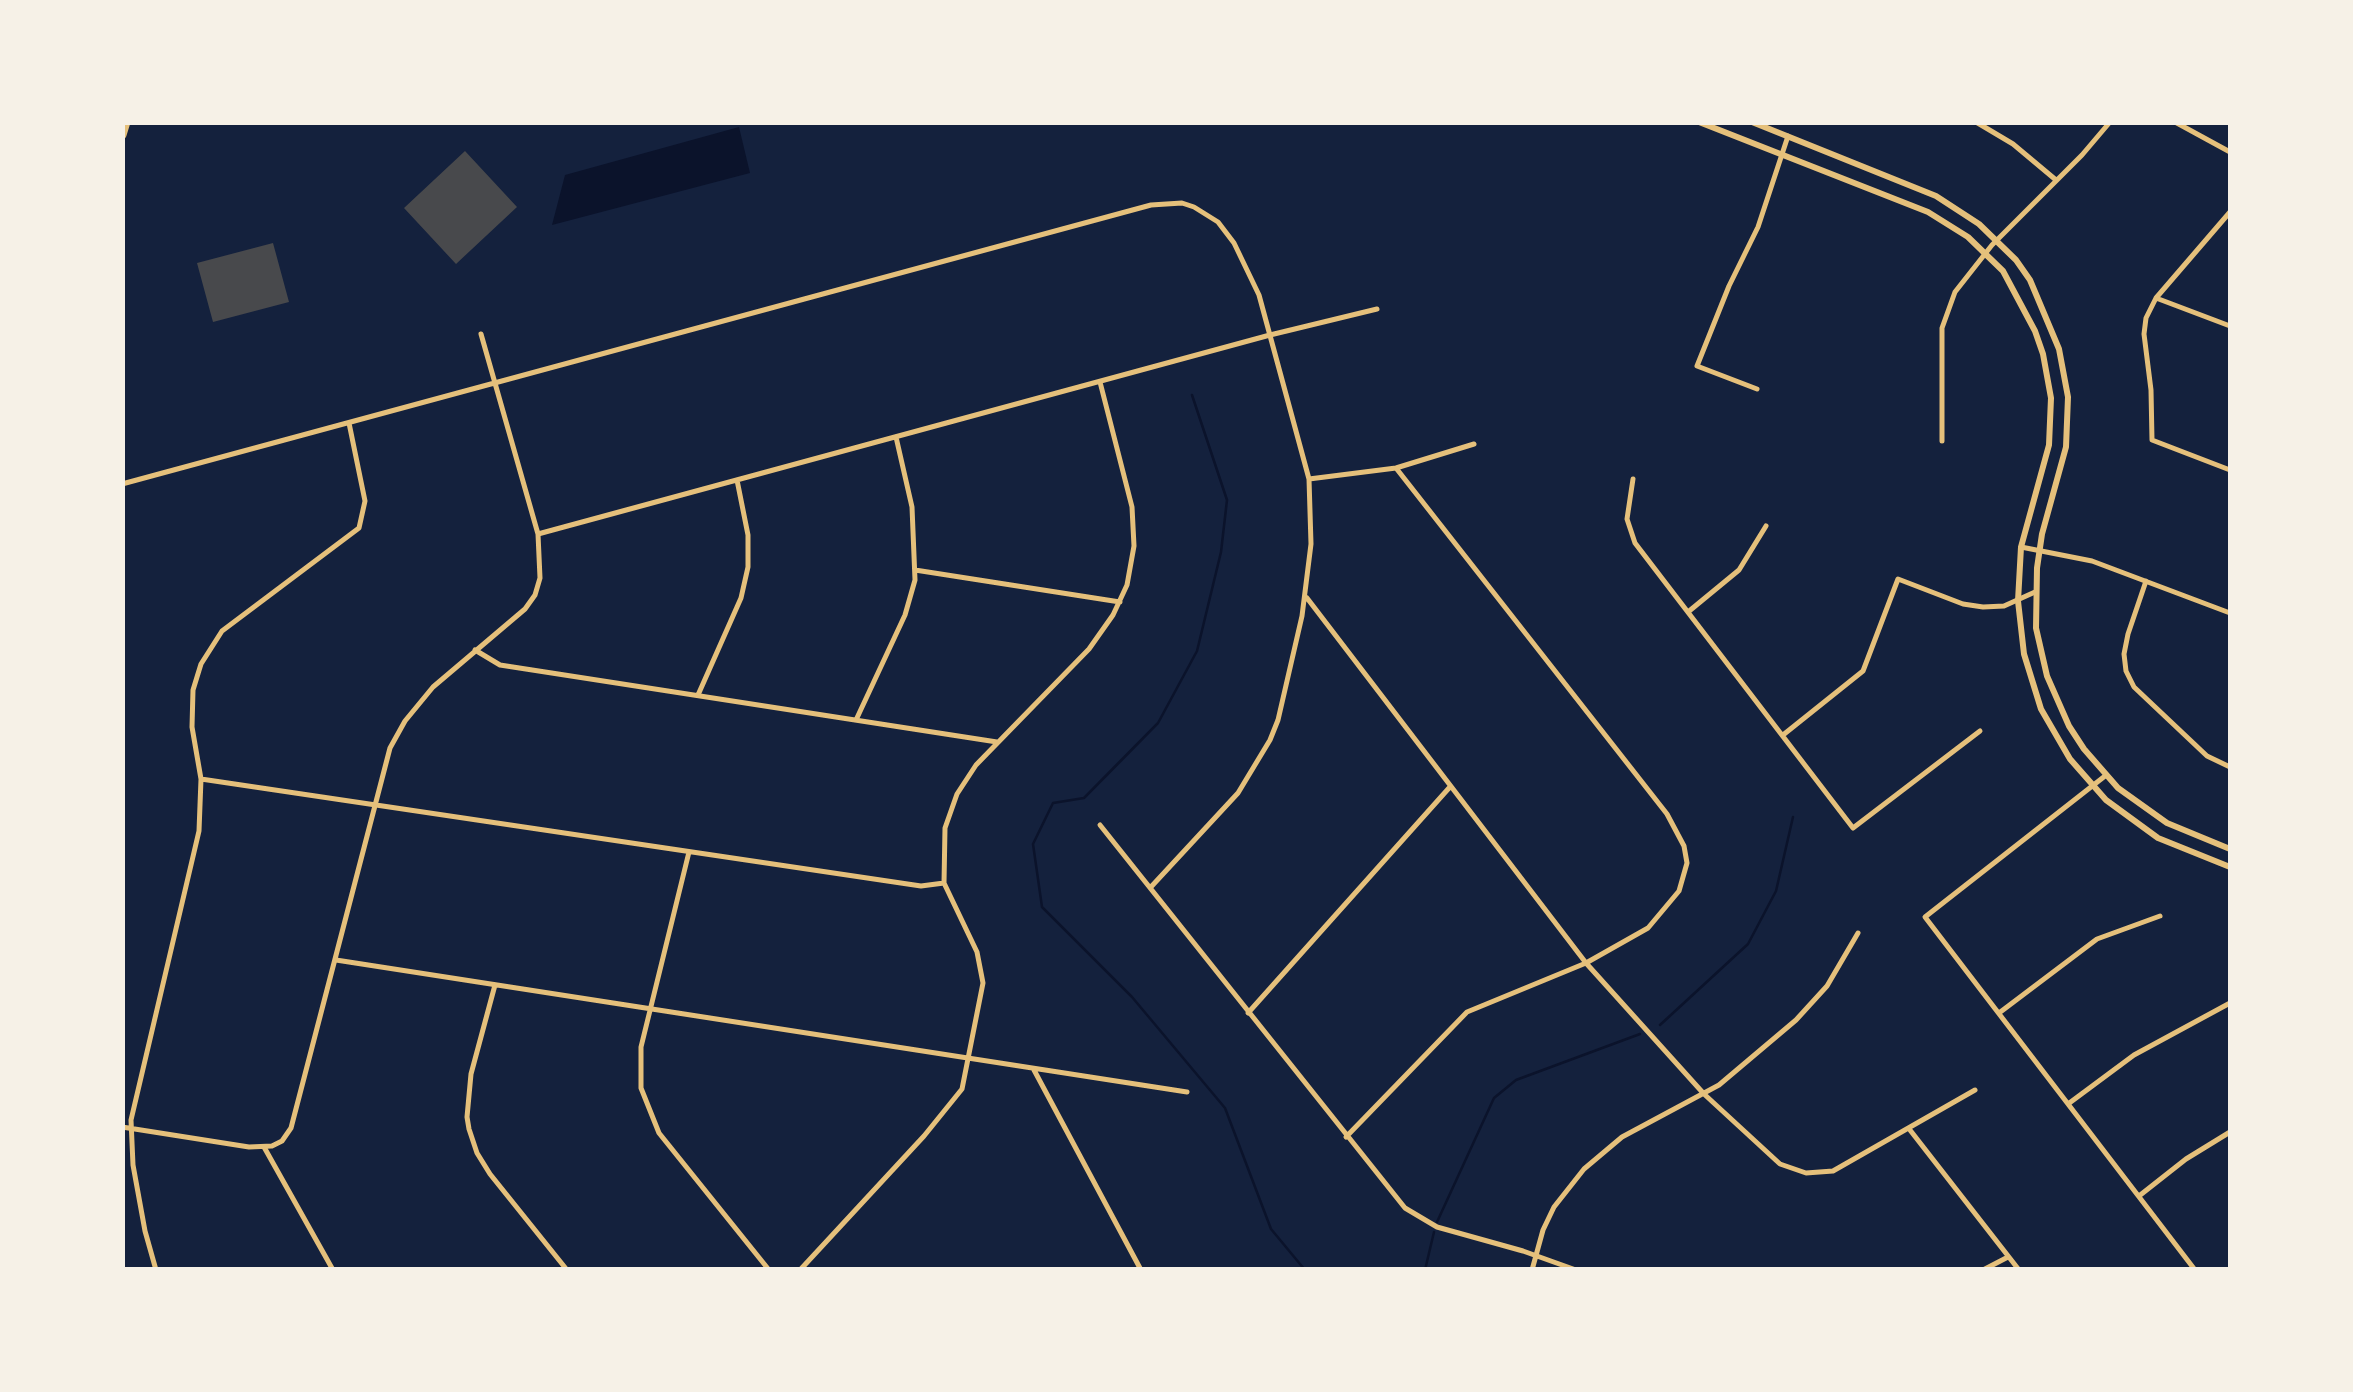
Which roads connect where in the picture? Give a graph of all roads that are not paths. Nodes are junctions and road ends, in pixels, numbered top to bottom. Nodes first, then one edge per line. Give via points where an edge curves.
1 (126, 122) edge
2 (1699, 122) edge
3 (1752, 122) edge
4 (1976, 122) edge
5 (2110, 122) edge
6 (2175, 122) edge
7 (1716, 126) edge
8 (122, 135) edge
9 (1788, 136) junction
10 (2230, 152) edge
11 (1782, 154) junction
12 (2056, 180) junction
13 (2230, 212) edge
14 (1996, 240) junction
15 (1986, 254) junction
16 (2156, 298) junction
17 (1377, 308) dead end
18 (2230, 326) edge
19 (481, 334) dead end
20 (1270, 335) junction
21 (1100, 382) junction
22 (494, 384) junction
23 (1757, 389) dead end
24 (349, 422) junction
25 (896, 437) junction
26 (1942, 441) dead end
27 (1474, 444) dead end
28 (1396, 468) junction
29 (2230, 470) edge
30 (1309, 479) junction
31 (1634, 479) dead end
32 (737, 480) junction
33 (122, 484) edge
34 (1766, 526) dead end
35 (538, 534) junction
36 (2021, 547) junction
37 (2038, 550) junction
38 (915, 570) junction
39 (2146, 581) junction
40 (2036, 592) junction
41 (1305, 596) junction
42 (1120, 602) junction
43 (2018, 602) junction
44 (1688, 612) junction
45 (2230, 613) edge
46 (475, 650) junction
47 (698, 696) junction
48 (856, 720) junction
49 (1980, 730) dead end
50 (1783, 735) junction
51 (998, 742) junction
52 (2230, 768) edge
53 (2105, 776) junction
54 (201, 779) junction
55 (2092, 787) junction
56 (1450, 788) junction
57 (374, 804) junction
58 (1100, 825) dead end
59 (2230, 849) edge
60 (689, 852) junction
61 (2230, 868) edge
62 (944, 883) junction
63 (1150, 888) junction
64 (2160, 916) dead end
65 (1858, 933) dead end
66 (336, 960) junction
67 (1586, 963) junction
68 (495, 985) junction
69 (2230, 1003) edge
70 (649, 1010) junction
71 (1248, 1013) junction
72 (1999, 1013) junction
73 (967, 1058) junction
74 (1034, 1070) junction
75 (1974, 1090) dead end
76 (1187, 1092) dead end
77 (1704, 1094) junction
78 (2068, 1104) junction
79 (122, 1127) edge
80 (132, 1128) junction
81 (1910, 1129) junction
82 (2230, 1132) edge
83 (1346, 1136) junction
84 (264, 1147) junction
85 (2139, 1196) junction
86 (1536, 1255) junction
87 (2008, 1256) junction
88 (800, 1269) edge
89 (156, 1270) edge
90 (333, 1270) edge
91 (567, 1270) edge
92 (769, 1270) edge
93 (1141, 1270) edge
94 (1532, 1270) edge
95 (1576, 1270) edge
96 (1983, 1270) edge
97 (2018, 1270) edge
98 (2196, 1270) edge

1 - 8 highway
2 - 7 street
3 - 9 street
4 - 12 street
5 - 12 street
6 - 10 street
7 - 11 street
9 - 11 street
9 - 14 street via 1936,196
11 - 15 street via 1928,212
11 - 23 street via 1758,228 1697,366
12 - 14 street
13 - 16 street
14 - 15 street
14 - 37 street via 2030,280 2065,374 2066,447
15 - 26 street via 1955,292 1944,318
15 - 36 street via 2015,288 2050,388 2049,445
16 - 18 street
16 - 29 street via 2144,334 2152,440
17 - 20 street
19 - 22 street
20 - 21 street
20 - 22 street via 1247,268 1218,222 1194,207 1166,204
20 - 30 street
21 - 25 street
21 - 42 street via 1132,507 1134,546
22 - 24 street
22 - 35 street
24 - 33 street
24 - 54 street via 364,517 352,535 241,615 207,653 191,703
25 - 32 street
25 - 38 street via 912,507
27 - 28 street
28 - 30 street
28 - 67 street via 1667,814 1684,846 1685,875 1659,916
30 - 41 street
31 - 44 street via 1626,519 1630,536
32 - 35 street
32 - 47 street via 748,567
34 - 44 street via 1739,570
35 - 46 street via 535,595
36 - 37 street
36 - 43 street
37 - 39 street
37 - 40 street
38 - 42 street
38 - 48 street via 904,615
39 - 45 street
39 - 52 street via 2128,634 2126,671 2207,756
40 - 43 street
40 - 53 street via 2036,628 2052,689
41 - 56 street
41 - 63 street via 1278,720 1260,760
42 - 51 street via 1089,649
43 - 50 street via 1973,606 1898,579 1863,671
43 - 55 street via 2024,654 2041,709
44 - 50 street
46 - 47 street via 500,665
46 - 57 street via 404,721
47 - 48 street
48 - 51 street
49 - 50 street via 1853,828
51 - 62 street via 952,804
53 - 55 street
53 - 59 street via 2167,823
54 - 57 street
54 - 80 street via 200,832
55 - 61 street via 2158,838
55 - 72 street via 1925,917
56 - 67 street
56 - 71 street
57 - 60 street
57 - 66 street
58 - 63 street
60 - 62 street via 921,886
60 - 70 street
62 - 73 street via 982,970
63 - 71 street
64 - 72 street via 2097,939
65 - 77 street via 1812,1004
66 - 68 street
66 - 84 street via 291,1128 282,1141
67 - 77 street
67 - 83 street via 1468,1012
68 - 70 street
68 - 91 street via 471,1074 469,1129 490,1174
69 - 78 street via 2134,1055
70 - 73 street
70 - 92 street via 640,1077 652,1120
71 - 83 street
72 - 78 street
73 - 74 street
73 - 88 street via 957,1097
74 - 76 street
74 - 93 street
75 - 81 street
77 - 81 street via 1780,1164 1806,1174 1834,1172
77 - 86 street via 1622,1137 1584,1168 1554,1207
78 - 85 street
79 - 80 street
80 - 84 street
80 - 89 street
81 - 87 street
82 - 85 street
83 - 86 street via 1420,1220
84 - 90 street
85 - 98 street
86 - 94 street
86 - 95 street
87 - 96 street
87 - 97 street

